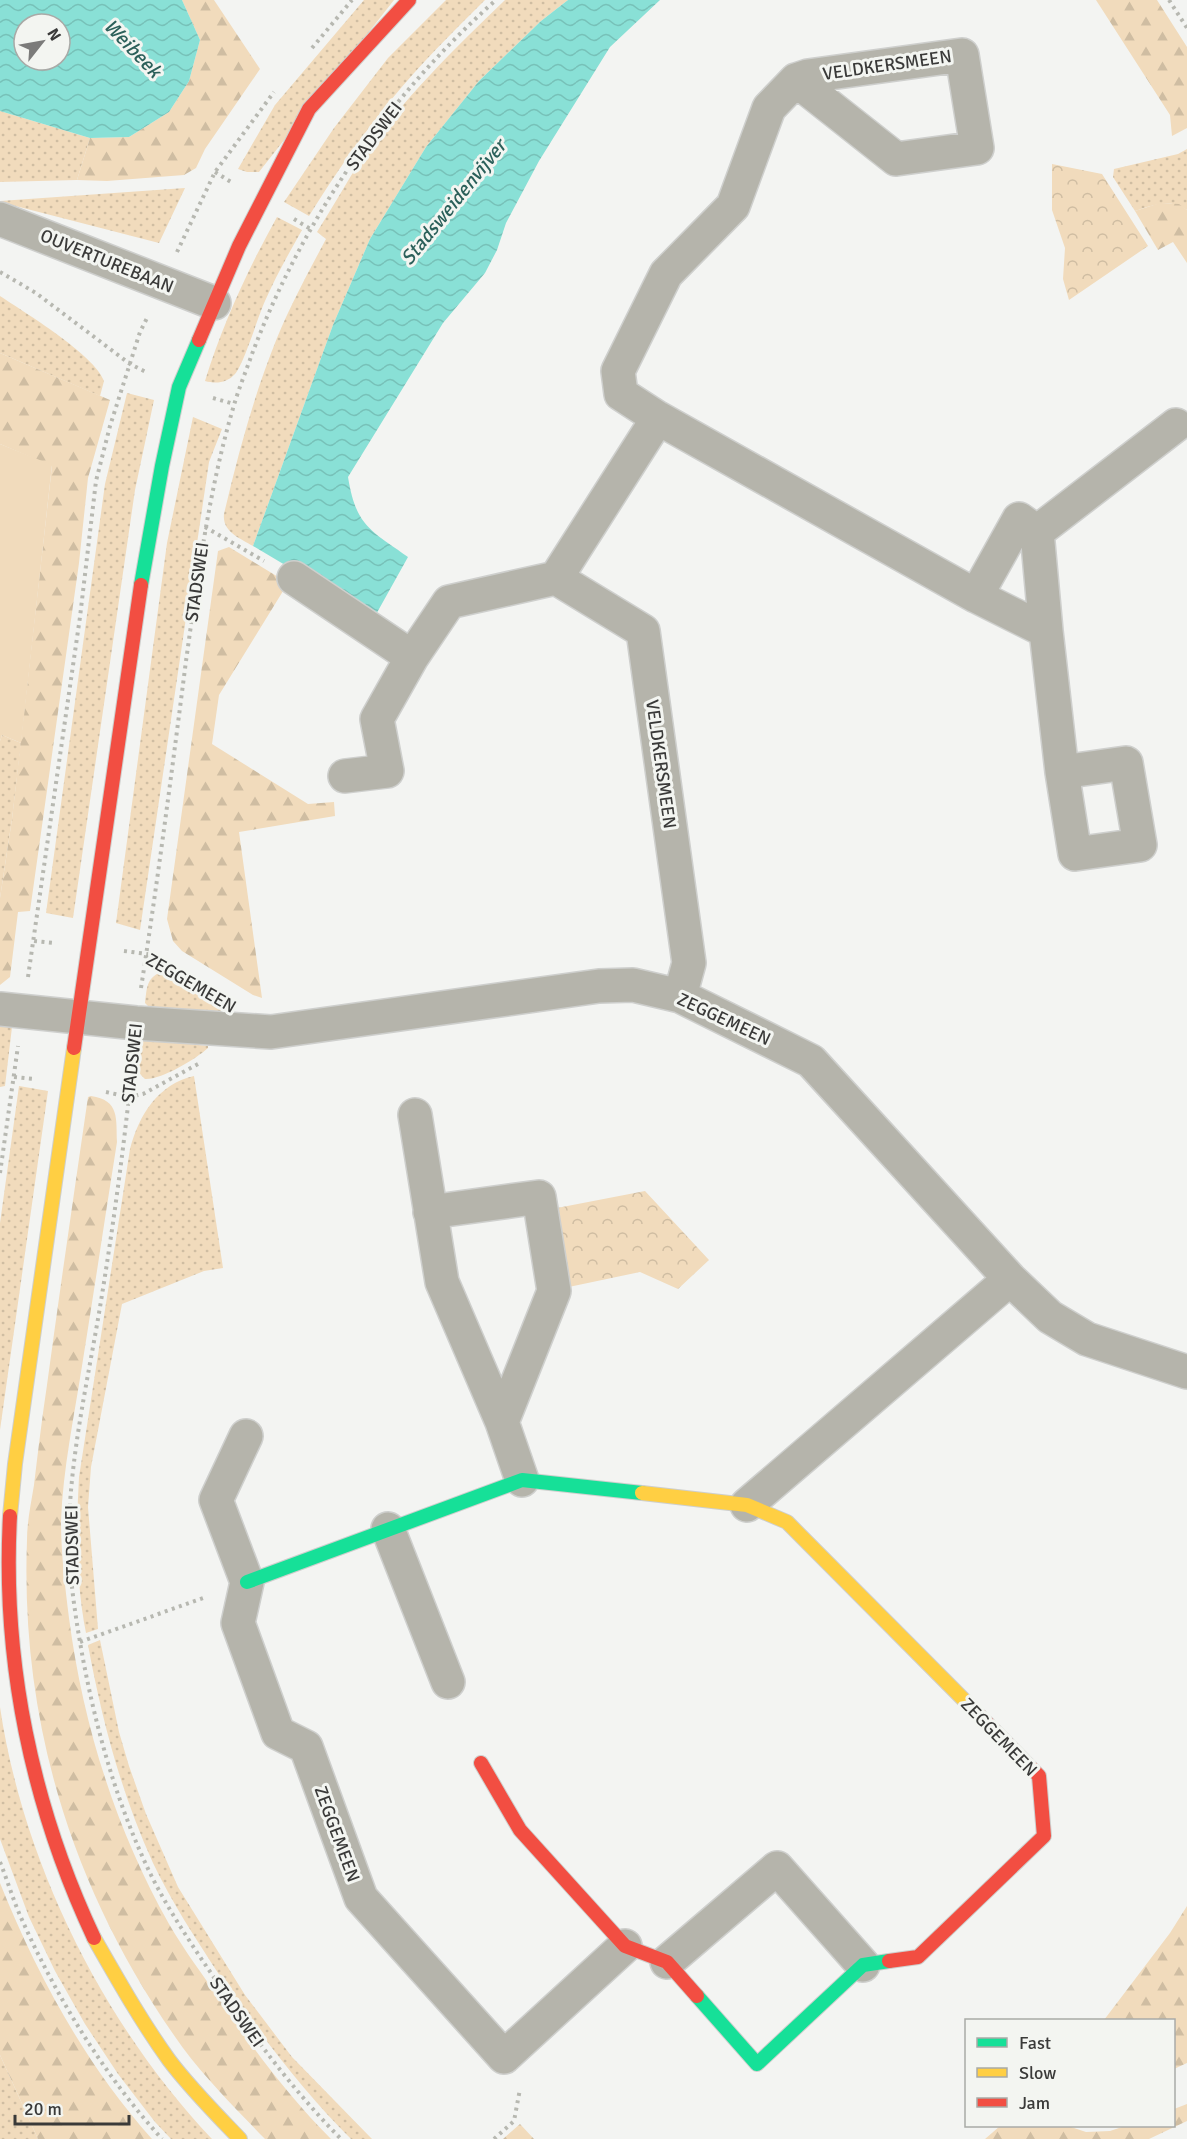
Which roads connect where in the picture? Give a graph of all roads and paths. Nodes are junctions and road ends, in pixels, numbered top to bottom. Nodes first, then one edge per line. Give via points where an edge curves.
1 (409, 0) edge
2 (496, 0) edge
3 (1169, 0) edge
4 (1187, 28) edge
5 (796, 80) junction
6 (215, 172) dead end
7 (0, 219) edge
8 (0, 272) edge
9 (163, 284) junction
10 (214, 303) junction
11 (130, 364) junction
12 (658, 418) junction
13 (1176, 425) dead end
14 (204, 527) junction
15 (1038, 532) junction
16 (294, 578) joint
17 (556, 578) junction
18 (976, 596) junction
19 (1046, 631) junction
20 (412, 657) junction
21 (1062, 772) dead end
22 (345, 776) dead end
23 (34, 941) junction
24 (89, 947) junction
25 (147, 954) junction
26 (214, 994) dead end
27 (680, 996) junction
28 (12, 1009) edge
29 (77, 1016) junction
30 (136, 1023) junction
31 (205, 1060) dead end
32 (14, 1077) junction
33 (70, 1085) junction
34 (129, 1097) junction
35 (415, 1115) dead end
36 (0, 1173) edge
37 (430, 1212) junction
38 (1010, 1279) junction
39 (1187, 1372) edge
40 (502, 1422) junction
41 (246, 1436) dead end
42 (522, 1480) junction
43 (747, 1505) junction
44 (388, 1528) junction
45 (247, 1582) junction
46 (80, 1642) junction
47 (448, 1682) dead end
48 (482, 1763) dead end
49 (0, 1862) edge
50 (625, 1946) junction
51 (667, 1962) junction
52 (863, 1965) junction
53 (504, 2057) junction
54 (162, 2139) edge
55 (240, 2139) edge
56 (341, 2139) edge
57 (494, 2139) edge

1 - 10 street via 309,109
2 - 14 path, STADSWEI via 428,68 361,149 327,201 270,307 234,404
3 - 4 path
5 - 5 street, VELDKERSMEEN via 896,159 977,148 962,55
5 - 12 street via 769,108 733,206 666,274 618,371 621,394
6 - 9 path
7 - 9 street, OUVERTUREBAAN
8 - 11 path via 36,293
9 - 10 street, OUVERTUREBAAN
9 - 11 path
10 - 24 street via 179,387 162,466
11 - 23 path via 96,481
12 - 17 street
12 - 18 street
13 - 15 street
14 - 16 path
14 - 25 path, STADSWEI
15 - 18 street via 1019,519
15 - 19 street
16 - 20 street
17 - 20 street via 449,602
17 - 27 street, VELDKERSMEEN via 643,631 689,963
18 - 19 street
19 - 21 street
20 - 22 street via 377,719 387,771
23 - 24 path, ZEGGEMEEN
23 - 28 path
24 - 25 path, ZEGGEMEEN
24 - 29 street
25 - 26 path, ZEGGEMEEN
25 - 30 path, STADSWEI
27 - 30 street, ZEGGEMEEN via 633,985 600,986 271,1032
27 - 38 street, ZEGGEMEEN via 811,1061
28 - 29 street, ZEGGEMEEN
28 - 32 path
29 - 30 street, ZEGGEMEEN
29 - 33 street
30 - 34 path, STADSWEI
31 - 34 path via 143,1094
32 - 33 path
32 - 36 path
33 - 34 path
33 - 55 street via 10,1517 10,1616 21,1714 49,1828 71,1889 100,1949 169,2059
34 - 46 path, STADSWEI via 71,1497 70,1560
35 - 37 street
37 - 40 street via 442,1282
37 - 40 street via 539,1197 554,1291
38 - 39 street, ZEGGEMEEN via 1050,1317 1087,1339
38 - 43 street
40 - 42 street
41 - 45 street via 216,1500
42 - 43 street, ZEGGEMEEN
42 - 44 street, ZEGGEMEEN
43 - 52 street, ZEGGEMEEN via 787,1522 1039,1776 1044,1836 918,1957
44 - 45 street, ZEGGEMEEN
44 - 47 street
45 - 46 path
45 - 53 street, ZEGGEMEEN via 238,1623 278,1733 306,1747 361,1898
46 - 56 path, STADSWEI via 113,1781 151,1875 195,1951 268,2056
48 - 50 street via 520,1830
49 - 54 path via 22,1921 60,1995 115,2080
50 - 51 street
50 - 53 street
51 - 52 street via 777,1868
51 - 52 street via 757,2064
53 - 57 path via 526,2082 518,2091 514,2121

